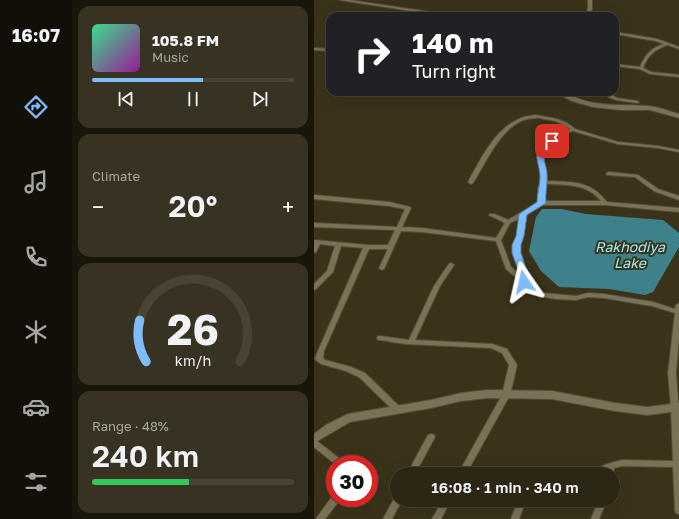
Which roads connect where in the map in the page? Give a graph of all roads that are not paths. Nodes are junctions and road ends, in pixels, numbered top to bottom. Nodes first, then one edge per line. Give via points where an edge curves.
1 (342, 0) edge
2 (590, 0) edge
3 (424, 12) edge
4 (589, 12) edge
5 (619, 33) edge
6 (668, 43) junction
7 (679, 48) edge
8 (314, 49) edge
9 (326, 50) edge
10 (619, 66) edge
11 (640, 68) junction
12 (679, 76) edge
13 (566, 96) edge
14 (610, 96) edge
15 (637, 102) dead end
16 (679, 116) edge
17 (573, 130) junction
18 (679, 151) edge
19 (608, 174) dead end
20 (471, 182) dead end
21 (544, 182) junction
22 (314, 197) edge
23 (679, 198) edge
24 (542, 203) junction
25 (605, 203) junction
26 (679, 210) edge
27 (523, 214) junction
28 (492, 215) dead end
29 (508, 222) junction
30 (314, 225) edge
31 (400, 228) junction
32 (498, 240) junction
33 (316, 242) edge
34 (339, 244) junction
35 (367, 247) junction
36 (390, 247) junction
37 (314, 251) edge
38 (451, 265) dead end
39 (382, 268) dead end
40 (524, 282) junction
41 (314, 288) edge
42 (679, 309) edge
43 (380, 338) dead end
44 (411, 342) junction
45 (506, 395) junction
46 (677, 407) edge
47 (397, 409) junction
48 (430, 437) dead end
49 (314, 439) edge
50 (314, 443) edge
51 (329, 455) edge
52 (677, 464) junction
53 (415, 467) edge
54 (466, 467) edge
55 (615, 467) edge
56 (679, 485) edge
57 (329, 507) edge
58 (394, 507) edge
59 (443, 507) edge
60 (519, 507) edge
61 (600, 507) edge
62 (679, 510) edge
63 (320, 519) edge
64 (387, 519) edge
65 (436, 519) edge
66 (515, 519) edge
67 (595, 519) edge

1 - 3 street
2 - 4 street
5 - 6 street
6 - 7 street
6 - 11 street via 647,54
8 - 9 street
10 - 11 street
11 - 12 street via 650,73
13 - 16 street via 593,105 650,108
14 - 15 street
17 - 18 street via 618,143
17 - 20 street via 556,120 538,116 528,116 516,121 506,128
17 - 21 street via 562,133 542,149 540,156
19 - 23 street via 636,176 656,190
21 - 24 street via 541,188
21 - 25 street via 583,185
22 - 31 street via 406,207 407,212
24 - 25 street
24 - 27 street
25 - 26 street
27 - 29 street
27 - 40 street via 516,253 524,273
28 - 29 street
29 - 32 street
30 - 31 street
31 - 32 street
31 - 36 street
32 - 40 street via 508,268
33 - 34 street
33 - 37 street
34 - 35 street
34 - 41 street via 330,272
35 - 36 street
35 - 47 street via 321,351 320,360 362,375
36 - 39 street via 392,248
38 - 44 street via 437,286
40 - 42 street via 541,294 569,298 604,296
42 - 46 street via 672,373
43 - 44 street
44 - 45 street via 492,346 505,351 514,365
45 - 46 street via 552,394 647,411
45 - 47 street via 461,397
45 - 54 street
46 - 52 street
47 - 49 street via 348,418
48 - 53 street
50 - 51 street
52 - 55 street via 622,463
52 - 56 street
56 - 62 street
57 - 63 street
58 - 64 street
59 - 65 street
60 - 66 street
61 - 67 street

